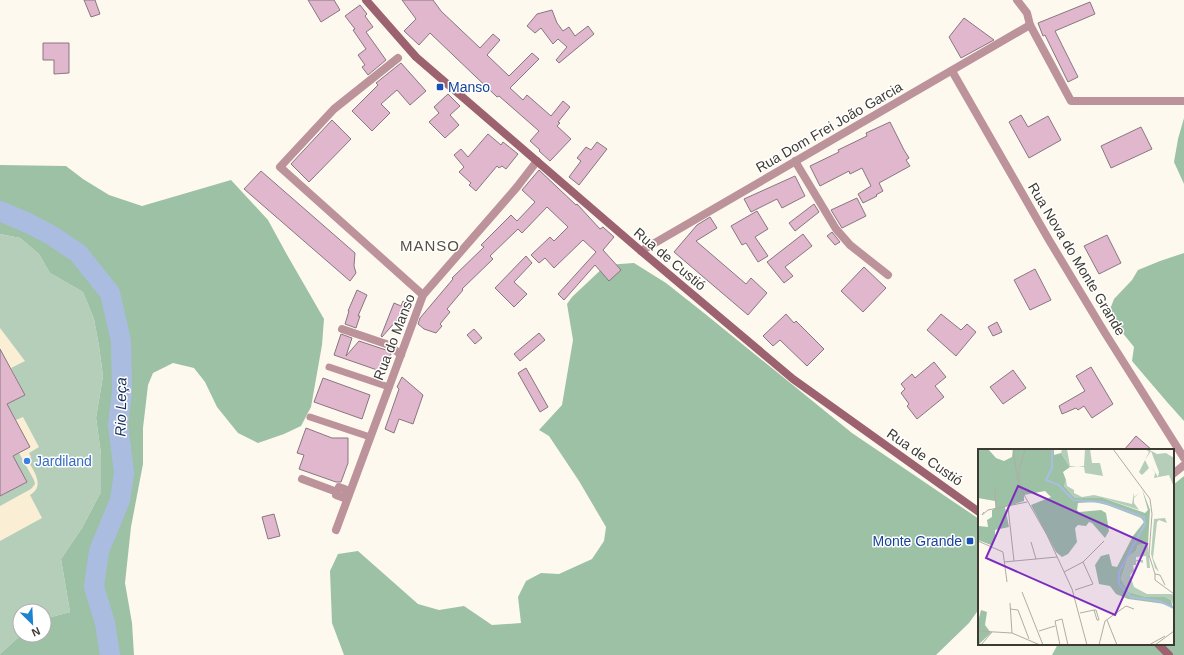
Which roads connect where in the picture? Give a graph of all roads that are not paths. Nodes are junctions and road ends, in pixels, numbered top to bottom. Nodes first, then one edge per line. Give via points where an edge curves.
1 (366, 0) edge
2 (1017, 0) edge
3 (1030, 25) junction
4 (398, 58) dead end
5 (952, 71) junction
6 (1184, 101) edge
7 (537, 161) junction
8 (795, 161) junction
9 (641, 251) junction
10 (888, 275) dead end
11 (423, 295) junction
12 (342, 329) dead end
13 (401, 355) junction
14 (329, 367) dead end
15 (389, 387) junction
16 (310, 417) dead end
17 (370, 437) junction
18 (1184, 458) edge
19 (1184, 465) edge
20 (1174, 473) edge
21 (302, 479) dead end
22 (347, 494) junction
23 (978, 511) edge
24 (336, 530) dead end
25 (1159, 645) edge
26 (1169, 655) edge

1 - 7 main road, Rua de Custió via 416,57
2 - 3 street
3 - 5 street, Rua Dom Frei João Garcia
3 - 6 street via 1071,101
4 - 11 street via 334,109 280,167
5 - 8 street, Rua Dom Frei João Garcia
5 - 18 street, Rua Nova do Monte Grande via 1045,233
7 - 9 main road, Rua de Custió
7 - 11 street, Rua do Manso
8 - 9 street, Rua Dom Frei João Garcia
8 - 10 street via 836,229 850,245
9 - 23 main road, Rua de Custió via 793,379
11 - 13 street, Rua do Manso
12 - 13 street via 389,346
13 - 15 street, Rua do Manso
14 - 15 street
15 - 17 street, Rua do Manso
16 - 17 street
17 - 22 street, Rua do Manso
19 - 20 street
21 - 22 street via 337,492 336,495 344,498
22 - 24 street, Rua do Manso
25 - 26 main road

